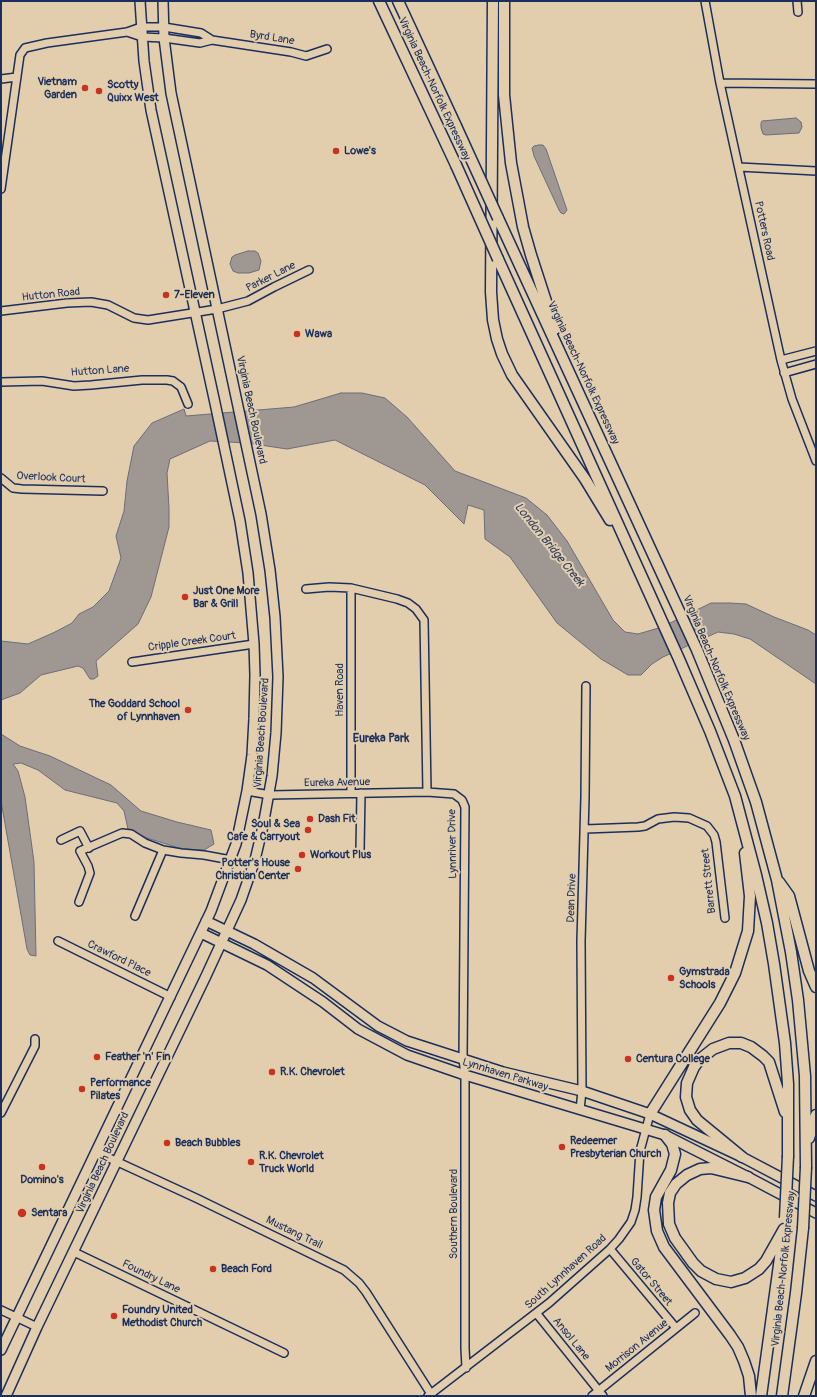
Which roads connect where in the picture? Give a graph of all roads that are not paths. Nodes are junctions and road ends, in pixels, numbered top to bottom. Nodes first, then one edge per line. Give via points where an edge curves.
1 (140, 1) edge
2 (163, 1) edge
3 (379, 1) edge
4 (398, 1) edge
5 (493, 1) edge
6 (504, 1) edge
7 (705, 1) edge
8 (797, 1) edge
9 (798, 12) dead end
10 (141, 27) junction
11 (164, 27) junction
12 (127, 32) junction
13 (142, 38) junction
14 (164, 38) junction
15 (212, 40) junction
16 (327, 48) dead end
17 (16, 78) junction
18 (1, 79) edge
19 (720, 83) junction
20 (816, 84) edge
21 (4, 143) edge
22 (738, 167) junction
23 (816, 171) edge
24 (1, 189) edge
25 (309, 270) dead end
26 (217, 309) junction
27 (1, 311) edge
28 (195, 313) junction
29 (816, 351) edge
30 (781, 360) junction
31 (564, 361) junction
32 (816, 364) edge
33 (784, 373) junction
34 (1, 382) edge
35 (188, 404) dead end
36 (816, 461) edge
37 (1, 478) edge
38 (103, 491) dead end
39 (633, 558) junction
40 (351, 588) junction
41 (306, 589) dead end
42 (254, 644) junction
43 (132, 662) dead end
44 (586, 686) dead end
45 (247, 791) junction
46 (427, 792) junction
47 (351, 793) junction
48 (361, 793) junction
49 (270, 795) junction
50 (741, 817) junction
51 (585, 829) junction
52 (61, 840) dead end
53 (89, 848) junction
54 (163, 850) junction
55 (360, 850) dead end
56 (231, 860) junction
57 (777, 880) junction
58 (79, 902) dead end
59 (135, 916) dead end
60 (725, 918) dead end
61 (206, 921) junction
62 (227, 931) junction
63 (201, 933) junction
64 (58, 941) dead end
65 (222, 943) junction
66 (816, 987) edge
67 (171, 997) junction
68 (35, 1040) dead end
69 (463, 1059) junction
70 (464, 1075) junction
71 (582, 1091) junction
72 (580, 1110) junction
73 (1, 1113) edge
74 (650, 1114) junction
75 (816, 1116) edge
76 (788, 1122) junction
77 (646, 1128) junction
78 (665, 1135) junction
79 (806, 1146) junction
80 (96, 1152) junction
81 (742, 1157) junction
82 (117, 1161) junction
83 (748, 1177) junction
84 (816, 1196) edge
85 (816, 1213) edge
86 (784, 1229) junction
87 (610, 1250) junction
88 (74, 1252) junction
89 (1, 1310) edge
90 (695, 1313) dead end
91 (537, 1314) junction
92 (16, 1317) junction
93 (37, 1327) junction
94 (676, 1328) junction
95 (1, 1350) edge
96 (284, 1353) dead end
97 (816, 1361) edge
98 (466, 1368) junction
99 (601, 1393) edge
100 (430, 1395) edge
101 (6, 1396) edge
102 (592, 1396) edge
103 (751, 1396) edge
104 (761, 1396) edge
105 (782, 1396) edge
106 (804, 1396) edge

1 - 10 main road, Virginia Beach Boulevard
2 - 11 main road, Virginia Beach Boulevard
3 - 39 highway, Virginia Beach-Norfolk Expressway, bridge via 456,165
4 - 31 highway, Virginia Beach-Norfolk Expressway, bridge
5 - 39 highway via 491,292 497,339 515,380 585,479
6 - 31 highway via 504,95 511,163 523,227
7 - 19 street, Potters Road
8 - 9 street
10 - 11 street, Byrd Lane
10 - 12 street, Byrd Lane
10 - 13 main road, Virginia Beach Boulevard
11 - 14 main road, Virginia Beach Boulevard
11 - 15 street, Byrd Lane via 201,33
12 - 13 street, Byrd Lane
12 - 17 street, Byrd Lane via 28,46 20,55
13 - 14 street, Byrd Lane
13 - 28 main road, Virginia Beach Boulevard via 154,123
14 - 15 street, Byrd Lane via 200,43
14 - 26 main road, Virginia Beach Boulevard via 171,93
15 - 16 street, Byrd Lane via 306,56
17 - 18 street
17 - 21 street
19 - 20 street
19 - 22 street, Potters Road
21 - 24 street
22 - 23 street
22 - 30 street, Potters Road
25 - 26 street, Parker Lane via 248,301
26 - 28 street, Parker Lane
26 - 49 main road, Virginia Beach Boulevard via 265,535 273,590 278,706
27 - 28 street, Hutton Road via 91,302 108,305 126,315 148,320
28 - 42 main road, Virginia Beach Boulevard via 247,566
29 - 30 street
30 - 33 street, Potters Road
31 - 57 highway, Virginia Beach-Norfolk Expressway via 677,605 734,740 762,821
32 - 33 street
33 - 36 street, Potters Road
34 - 35 street, Hutton Lane via 42,381 74,386 167,380 181,387
37 - 38 street, Overlook Court via 13,488
39 - 50 highway, Virginia Beach-Norfolk Expressway via 710,731
40 - 41 street
40 - 46 street via 408,603 424,620
40 - 47 street, Haven Road
42 - 43 street, Cripple Creek Court
42 - 45 main road, Virginia Beach Boulevard via 254,719
44 - 51 street, Dean Drive
45 - 49 street, Eureka Avenue
45 - 56 main road, Virginia Beach Boulevard
46 - 48 street, Eureka Avenue
46 - 69 street, Lynnriver Drive via 454,794 462,800 465,807
47 - 48 street, Eureka Avenue
47 - 49 street, Eureka Avenue
48 - 55 street
49 - 62 main road, Virginia Beach Boulevard via 255,860
50 - 74 highway via 750,896 748,931 735,973 720,1003
50 - 76 highway, Virginia Beach-Norfolk Expressway via 763,904 774,964 785,1043
51 - 60 street, Barrett Street via 638,827 674,817 689,818 707,826 716,842
51 - 71 street, Dean Drive via 581,941
52 - 53 street via 80,831
53 - 54 street via 127,833
53 - 58 street via 80,851 90,873
54 - 56 street
54 - 59 street
56 - 61 main road, Virginia Beach Boulevard
57 - 66 highway via 789,896 807,964
57 - 79 highway, Virginia Beach-Norfolk Expressway via 798,1000 805,1076
61 - 62 main road, Lynnhaven Parkway
61 - 63 main road, Virginia Beach Boulevard
62 - 65 main road, Virginia Beach Boulevard
62 - 69 main road, Lynnhaven Parkway via 313,978 378,1026 407,1041
63 - 65 main road, Lynnhaven Parkway
63 - 67 main road, Virginia Beach Boulevard
64 - 67 street, Crawford Place
65 - 70 main road, Lynnhaven Parkway via 267,965 358,1029 406,1055
65 - 82 main road, Virginia Beach Boulevard
67 - 80 main road, Virginia Beach Boulevard
68 - 73 street via 35,1046
69 - 70 street, Southern Boulevard
69 - 71 main road, Lynnhaven Parkway via 503,1072
70 - 72 main road, Lynnhaven Parkway
70 - 98 street, Southern Boulevard
71 - 72 street, Dean Drive
71 - 74 main road, Lynnhaven Parkway
72 - 77 main road, Lynnhaven Parkway
74 - 77 street, South Lynnhaven Road
74 - 81 main road, Lynnhaven Parkway
75 - 79 highway
76 - 81 highway via 769,1062 763,1056 738,1042 721,1045 705,1054 689,1076 686,1089 688,1105 697,1120
76 - 86 highway, Virginia Beach-Norfolk Expressway, bridge
77 - 78 main road, Lynnhaven Parkway
77 - 87 street, South Lynnhaven Road via 640,1151 635,1210 627,1228
78 - 83 main road, Lynnhaven Parkway
78 - 103 highway via 672,1144 675,1154 656,1197 654,1210 657,1231 664,1247 738,1347 748,1376
79 - 105 highway, Virginia Beach-Norfolk Expressway, bridge via 803,1228
80 - 82 street, Mustang Trail
80 - 92 main road, Virginia Beach Boulevard
81 - 84 main road, Lynnhaven Parkway
82 - 88 main road, Virginia Beach Boulevard
82 - 100 street, Mustang Trail via 344,1270 366,1292
83 - 85 main road, Lynnhaven Parkway
83 - 86 highway via 711,1168 700,1169 676,1184 670,1193 667,1213 675,1238 701,1271 716,1279 732,1282 760,1269
86 - 104 highway, Virginia Beach-Norfolk Expressway
87 - 91 street, South Lynnhaven Road
87 - 94 street, Gator Street
88 - 93 main road, Virginia Beach Boulevard
88 - 96 street, Foundry Lane
89 - 92 street
90 - 94 street, Morrison Avenue
91 - 98 street, South Lynnhaven Road
91 - 99 street, Ansol Lane
92 - 93 street
92 - 95 main road, Virginia Beach Boulevard
93 - 101 main road, Virginia Beach Boulevard
94 - 99 street, Morrison Avenue
97 - 106 highway
98 - 100 street, South Lynnhaven Road
99 - 102 street, Morrison Avenue

